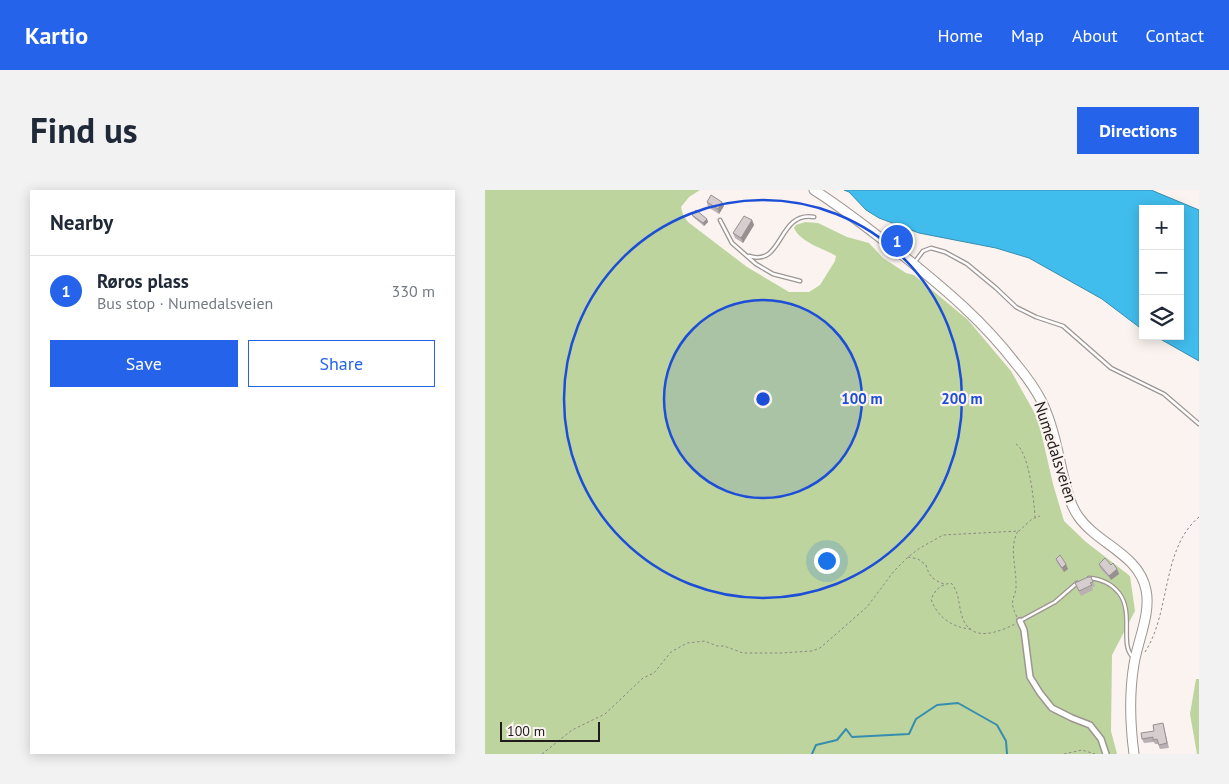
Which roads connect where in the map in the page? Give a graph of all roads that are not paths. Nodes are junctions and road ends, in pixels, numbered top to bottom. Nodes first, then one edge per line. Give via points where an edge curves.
1 (814, 190) edge
2 (814, 217) dead end
3 (719, 220) dead end
4 (747, 256) junction
5 (914, 264) junction
6 (800, 281) dead end
7 (1199, 424) edge
8 (1086, 579) edge
9 (1082, 580) edge
10 (1020, 620) joint
11 (1135, 656) junction
12 (1106, 754) edge
13 (1134, 754) edge

1 - 5 main road, Numedalsveien
2 - 4 lane via 801,217 790,224 768,255 759,258
3 - 4 lane via 733,243
4 - 6 lane via 768,272
5 - 7 lane via 923,251 931,248 967,264 1016,307 1063,326 1111,368 1164,394
5 - 11 main road, Numedalsveien via 981,322 1024,374 1047,415 1067,490 1078,517 1125,557 1142,578 1147,601
8 - 11 lane via 1109,583 1123,598 1127,611 1128,650
9 - 10 lane via 1055,602
10 - 12 street via 1025,630 1030,677 1040,694 1052,708 1090,725 1101,739
11 - 13 main road, Numedalsveien via 1130,698

